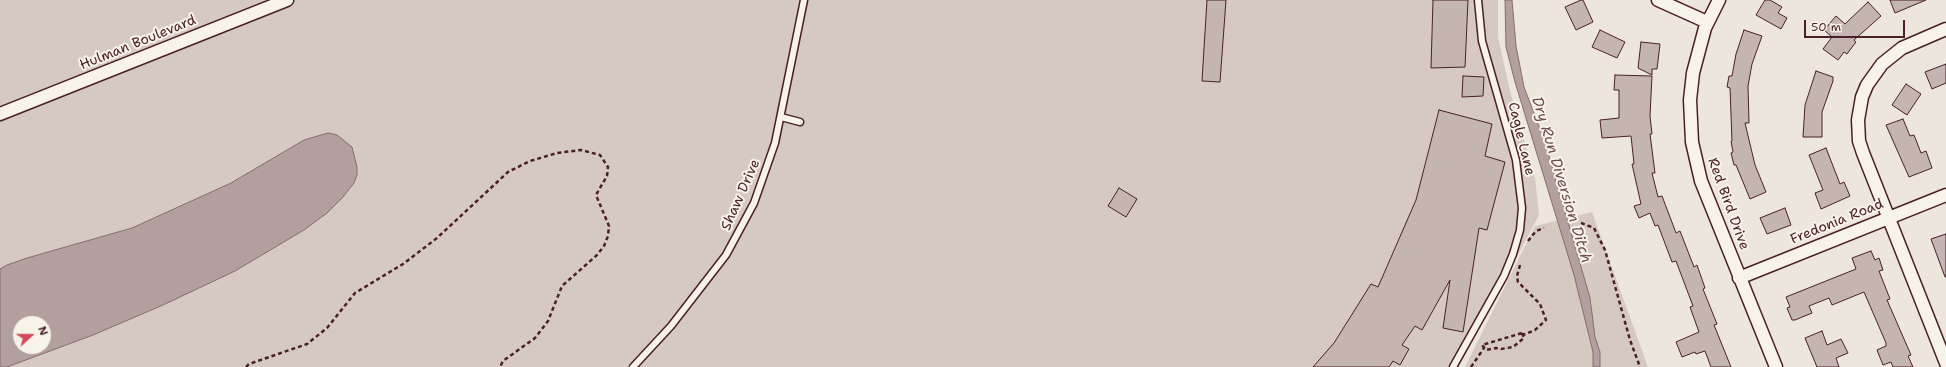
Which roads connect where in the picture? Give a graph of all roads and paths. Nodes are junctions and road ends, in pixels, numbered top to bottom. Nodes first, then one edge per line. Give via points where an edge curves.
1 (287, 0) edge
2 (804, 0) edge
3 (1478, 0) edge
4 (1658, 0) edge
5 (1719, 0) edge
6 (1707, 22) junction
7 (1946, 29) edge
8 (0, 114) edge
9 (781, 117) junction
10 (800, 122) dead end
11 (1946, 195) edge
12 (1889, 218) junction
13 (1581, 222) dead end
14 (1544, 228) dead end
15 (1526, 246) dead end
16 (1522, 261) dead end
17 (1739, 278) junction
18 (1523, 335) junction
19 (1484, 348) junction
20 (1946, 363) edge
21 (246, 367) edge
22 (500, 367) edge
23 (633, 367) edge
24 (1453, 367) edge
25 (1471, 367) edge
26 (1640, 367) edge
27 (1776, 367) edge

1 - 8 street, Hulman Boulevard
2 - 9 lane, Shaw Drive
3 - 24 lane, Cagle Lane via 1482,41 1516,160 1522,208 1520,230 1504,276
4 - 6 street
5 - 6 street, Red Bird Drive
6 - 17 street, Red Bird Drive via 1691,82 1692,142 1699,175
7 - 12 street via 1908,45 1892,55 1878,69 1862,97 1858,120 1859,141
9 - 10 lane
9 - 23 lane, Shaw Drive via 769,163 754,203 726,255 671,326
11 - 12 street, Fredonia Road
12 - 17 street, Fredonia Road
12 - 20 street
13 - 26 path via 1594,228 1605,250
14 - 15 path via 1536,231
16 - 18 path via 1517,276 1518,282 1540,304 1546,320 1535,330
17 - 27 street, Red Bird Drive
18 - 19 path via 1522,333 1482,345
18 - 19 path via 1524,338 1513,347 1486,350
19 - 25 path
21 - 22 path via 307,344 327,328 356,293 402,264 436,238 508,172 557,152 581,150 600,155 608,167 607,176 596,195 609,226 604,246 562,286 548,321 535,338 503,361

